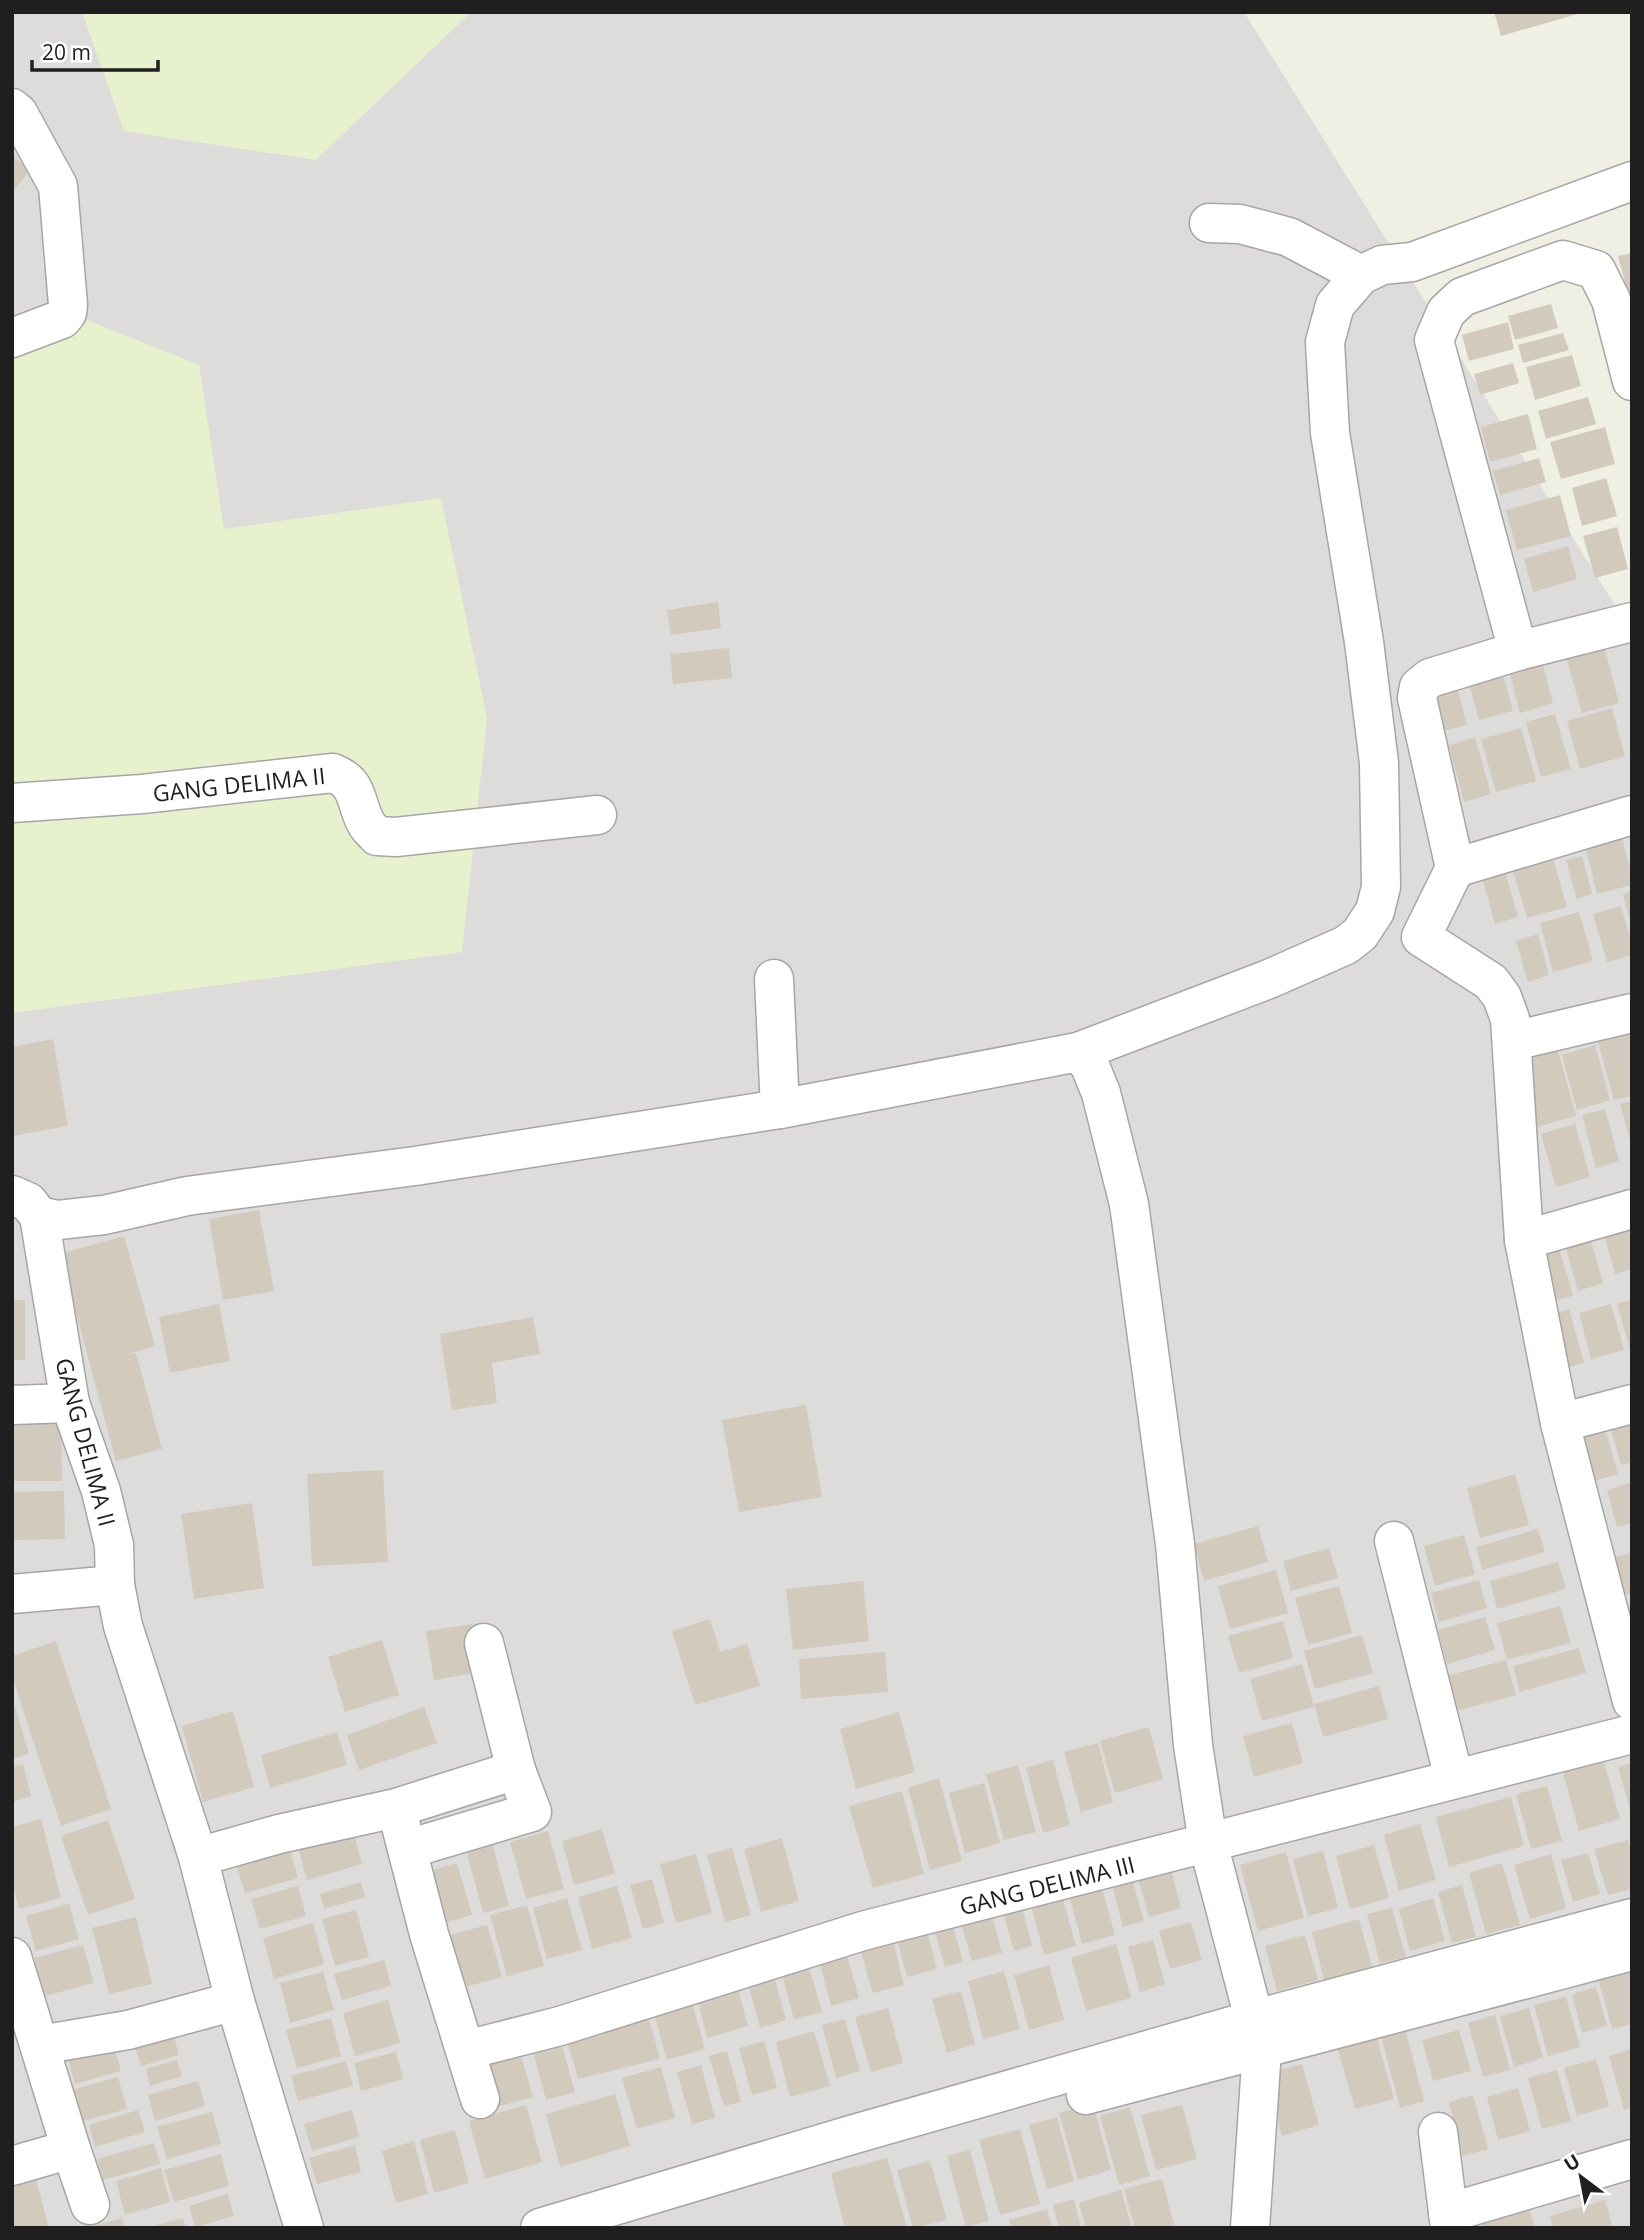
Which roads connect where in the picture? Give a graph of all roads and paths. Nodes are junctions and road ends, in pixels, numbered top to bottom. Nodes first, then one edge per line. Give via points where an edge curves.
1 (12, 108) edge
2 (1632, 181) edge
3 (1209, 223) dead end
4 (1361, 275) junction
5 (12, 338) edge
6 (1632, 381) edge
7 (1629, 633) edge
8 (1518, 651) junction
9 (12, 803) edge
10 (597, 815) dead end
11 (1632, 815) edge
12 (1455, 868) junction
13 (1376, 911) junction
14 (1421, 937) junction
15 (774, 979) dead end
16 (1632, 1013) edge
17 (1513, 1041) junction
18 (1078, 1052) junction
19 (780, 1109) junction
20 (26, 1206) edge
21 (1632, 1209) edge
22 (1524, 1240) junction
23 (70, 1403) junction
24 (1632, 1404) edge
25 (12, 1405) edge
26 (1560, 1423) junction
27 (1394, 1541) dead end
28 (115, 1585) junction
29 (12, 1594) edge
30 (484, 1643) dead end
31 (1632, 1701) edge
32 (1632, 1734) edge
33 (516, 1770) junction
34 (1454, 1778) junction
35 (396, 1808) junction
36 (1208, 1843) junction
37 (408, 1850) junction
38 (198, 1857) junction
39 (1632, 1918) edge
40 (1632, 1951) edge
41 (15, 1972) edge
42 (235, 2001) junction
43 (1259, 2034) junction
44 (40, 2045) junction
45 (466, 2050) junction
46 (480, 2099) dead end
47 (1438, 2133) dead end
48 (71, 2148) junction
49 (1632, 2159) edge
50 (12, 2166) edge
51 (90, 2205) dead end
52 (1449, 2220) edge
53 (304, 2228) edge
54 (540, 2228) edge
55 (1250, 2228) edge

1 - 5 street via 58,186 68,305 62,319
2 - 4 street via 1412,262 1382,265
3 - 4 street via 1240,224 1289,237
4 - 13 street via 1335,305 1325,342 1330,433 1364,642 1378,763 1381,887
6 - 8 street via 1611,300 1596,270 1563,260 1462,297 1446,312 1434,340
7 - 8 street
8 - 12 street via 1430,678 1419,687 1420,719
9 - 10 street, GANG DELIMA II via 333,773 347,779 366,825 377,836
11 - 12 street
12 - 14 street
13 - 14 street
13 - 18 street via 1346,945
14 - 17 street via 1491,982 1502,997
15 - 19 street
16 - 17 street
17 - 22 street
18 - 19 street
18 - 36 street via 1090,1066 1101,1093 1129,1204 1175,1544 1193,1745
19 - 20 street via 187,1196 104,1215 72,1219
20 - 23 street, GANG DELIMA II
21 - 22 street
22 - 26 street
23 - 25 street
23 - 28 street, GANG DELIMA II via 108,1518
24 - 26 street
26 - 31 street
27 - 34 street
28 - 29 street
28 - 38 street, GANG DELIMA II via 123,1626
30 - 33 street
32 - 34 street, GANG DELIMA III
33 - 35 street
33 - 37 street via 532,1812
34 - 36 street, GANG DELIMA III
35 - 37 street
35 - 38 street
36 - 43 street
36 - 45 street, GANG DELIMA III via 866,1930 560,2026
37 - 45 street
38 - 42 street, GANG DELIMA II
39 - 43 street
40 - 43 street
41 - 44 street
42 - 44 street via 128,2030
42 - 53 street, GANG DELIMA II
43 - 54 street via 868,2151 853,2148 851,2135
43 - 55 street
44 - 48 street
45 - 46 street
47 - 52 street
48 - 50 street
48 - 51 street
49 - 52 street

